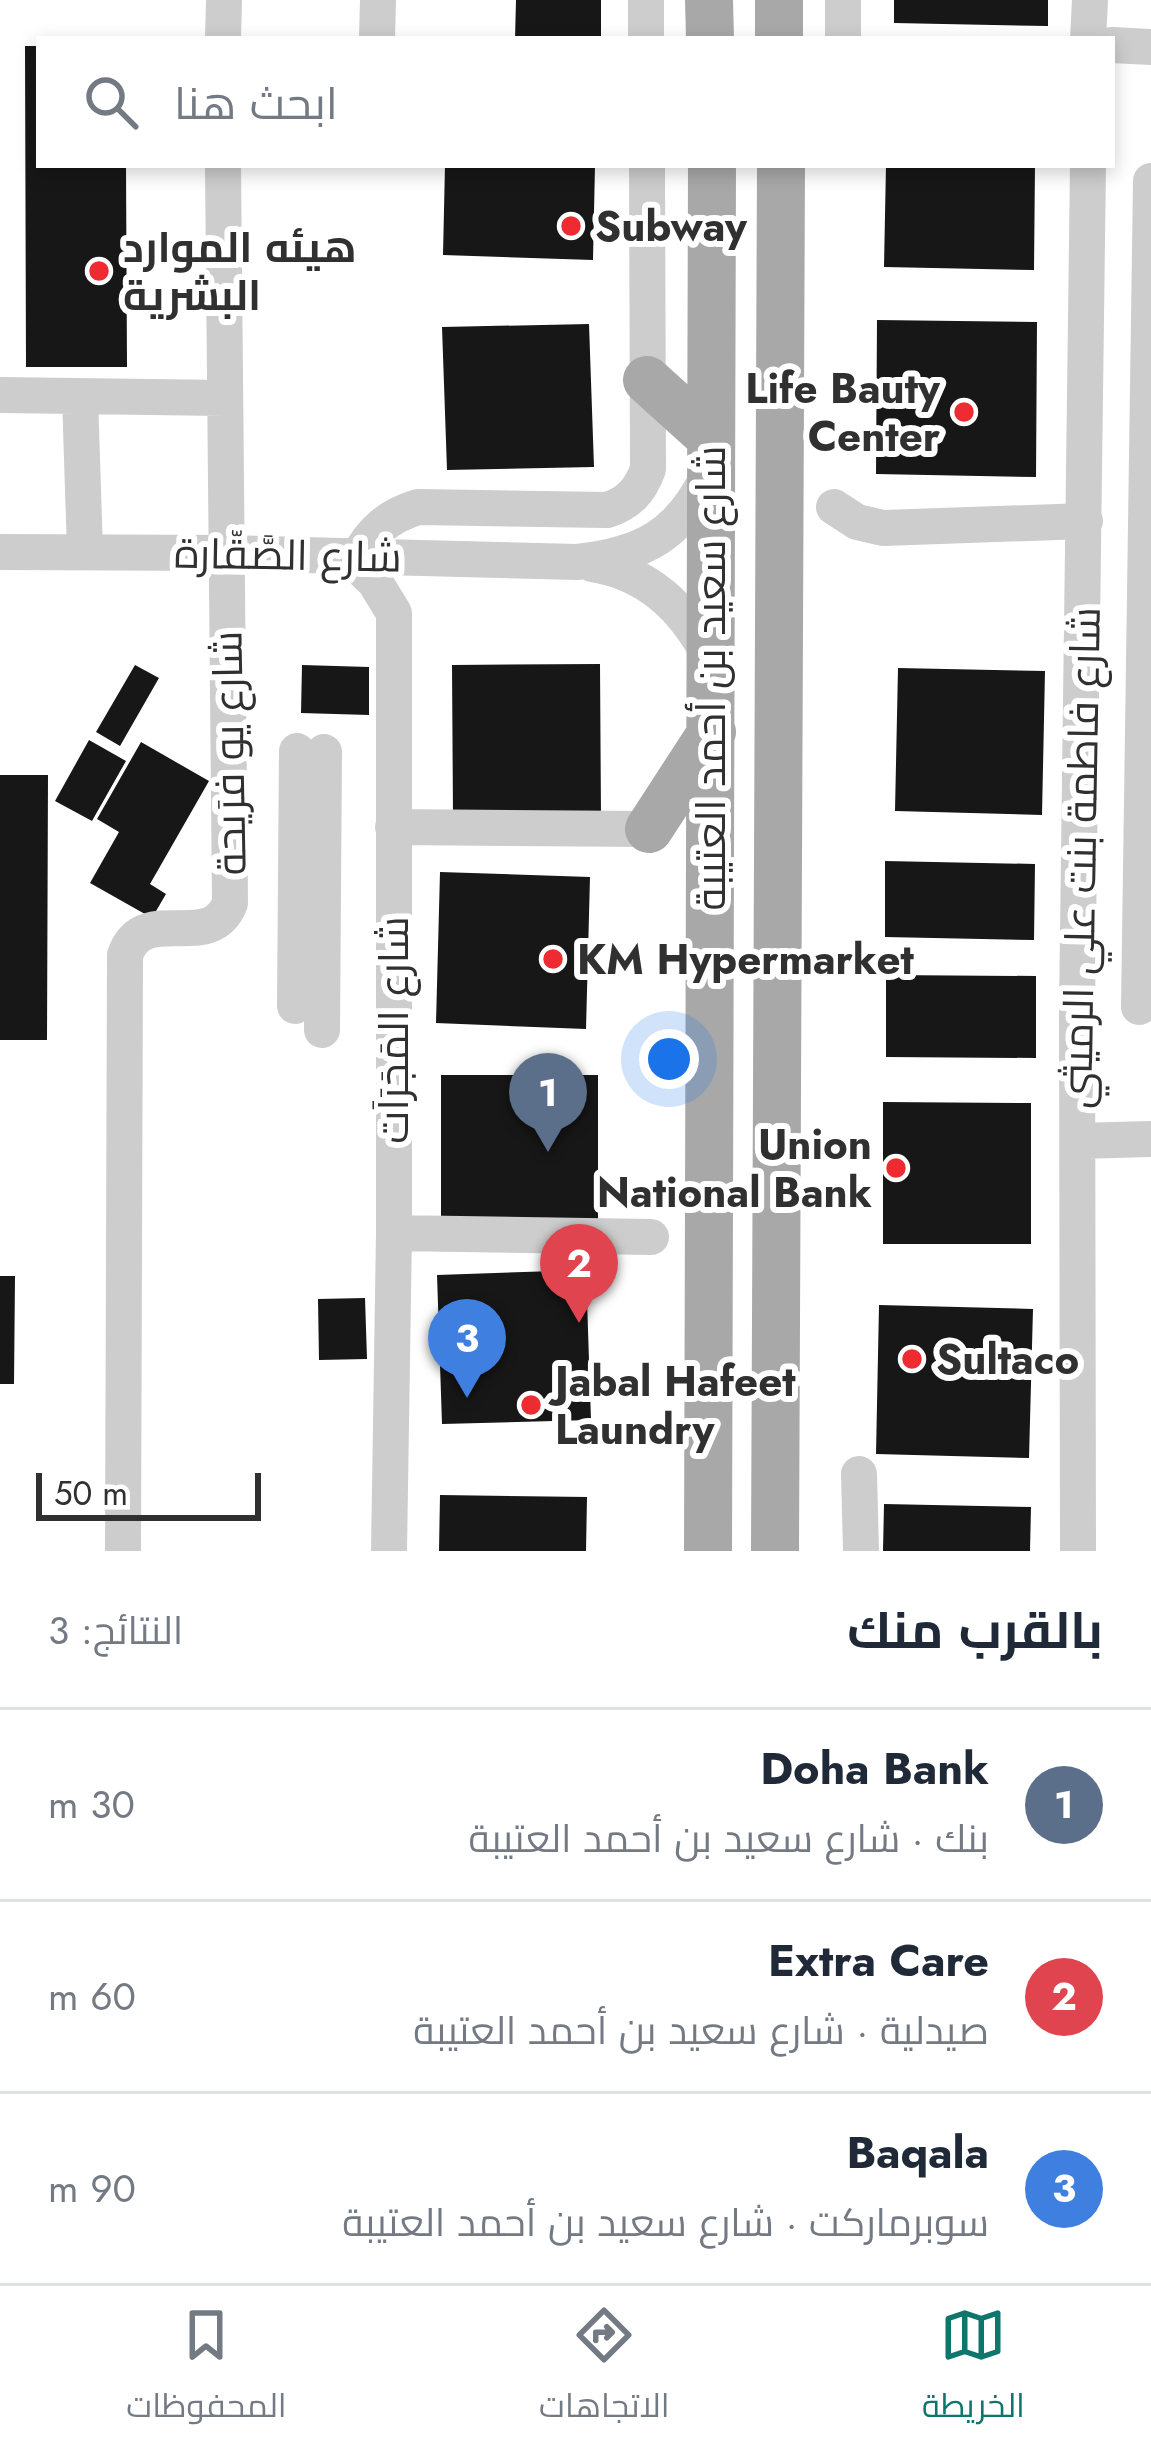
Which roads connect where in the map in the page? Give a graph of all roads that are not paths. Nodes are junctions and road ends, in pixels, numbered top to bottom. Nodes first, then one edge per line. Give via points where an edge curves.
1 (224, 0) edge
2 (378, 0) edge
3 (646, 0) edge
4 (709, 0) edge
5 (779, 0) edge
6 (843, 0) edge
7 (1090, 0) edge
8 (223, 36) edge
9 (377, 36) edge
10 (646, 36) edge
11 (710, 36) edge
12 (779, 36) edge
13 (843, 36) edge
14 (1088, 36) edge
15 (1115, 45) edge
16 (1151, 47) edge
17 (223, 168) edge
18 (646, 168) edge
19 (712, 168) edge
20 (781, 168) edge
21 (1088, 168) edge
22 (1151, 181) edge
23 (1151, 215) edge
24 (1149, 360) edge
25 (647, 380) junction
26 (0, 395) edge
27 (80, 397) junction
28 (225, 398) junction
29 (1087, 419) junction
30 (710, 454) junction
31 (834, 507) dead end
32 (1085, 521) junction
33 (85, 551) junction
34 (0, 552) edge
35 (227, 553) junction
36 (353, 556) junction
37 (577, 562) junction
38 (709, 655) junction
39 (712, 732) junction
40 (310, 751) dead end
41 (393, 826) junction
42 (649, 829) joint
43 (1139, 1007) dead end
44 (309, 1018) dead end
45 (1151, 1139) edge
46 (1078, 1141) junction
47 (394, 1233) junction
48 (651, 1237) dead end
49 (859, 1474) dead end
50 (123, 1551) edge
51 (389, 1551) edge
52 (708, 1551) edge
53 (775, 1551) edge
54 (861, 1551) edge
55 (1078, 1551) edge

1 - 8 street
2 - 9 street
3 - 10 street
4 - 11 main road
5 - 12 main road
6 - 13 street
7 - 14 street
15 - 16 street
17 - 28 street, شارع يو فرَيحة
18 - 25 street
19 - 30 main road, شارع سعيد بن أحمد العتيبة
20 - 53 main road, شارع سعيد بن أحمد العتيبة
21 - 29 street, شارع فاطمة بنت علي الرميثي
22 - 23 street
23 - 24 street
24 - 29 street via 1110,368 1094,388
24 - 43 street
25 - 30 main road
25 - 36 street via 648,469 621,505 418,507 381,524
26 - 27 street
27 - 28 street
27 - 33 street
28 - 35 street, شارع يو فرَيحة
29 - 32 street, شارع فاطمة بنت علي الرميثي
30 - 37 street, شارع الصَّقّارة via 698,498 681,521 633,552
30 - 38 main road, شارع سعيد بن أحمد العتيبة
31 - 32 street via 883,528
32 - 46 street, شارع فاطمة بنت علي الرميثي
33 - 34 street, شارع الصَّقّارة
33 - 35 street, شارع الصَّقّارة
35 - 36 street, شارع الصَّقّارة
35 - 50 street, شارع يو فرَيحة via 230,903 208,926 141,933 125,955
36 - 37 street, شارع الصَّقّارة
36 - 41 street, شارع المَجَرَاَت via 394,613
37 - 38 street, شارع الصَّقّارة via 611,567 670,599
38 - 39 main road, شارع سعيد بن أحمد العتيبة
39 - 42 main road
39 - 52 main road, شارع سعيد بن أحمد العتيبة
40 - 44 street
41 - 42 street
41 - 47 street, شارع المَجَرَاَت
45 - 46 street
46 - 55 street, شارع فاطمة بنت علي الرميثي
47 - 48 street
47 - 51 street, شارع المَجَرَاَت
49 - 54 street

